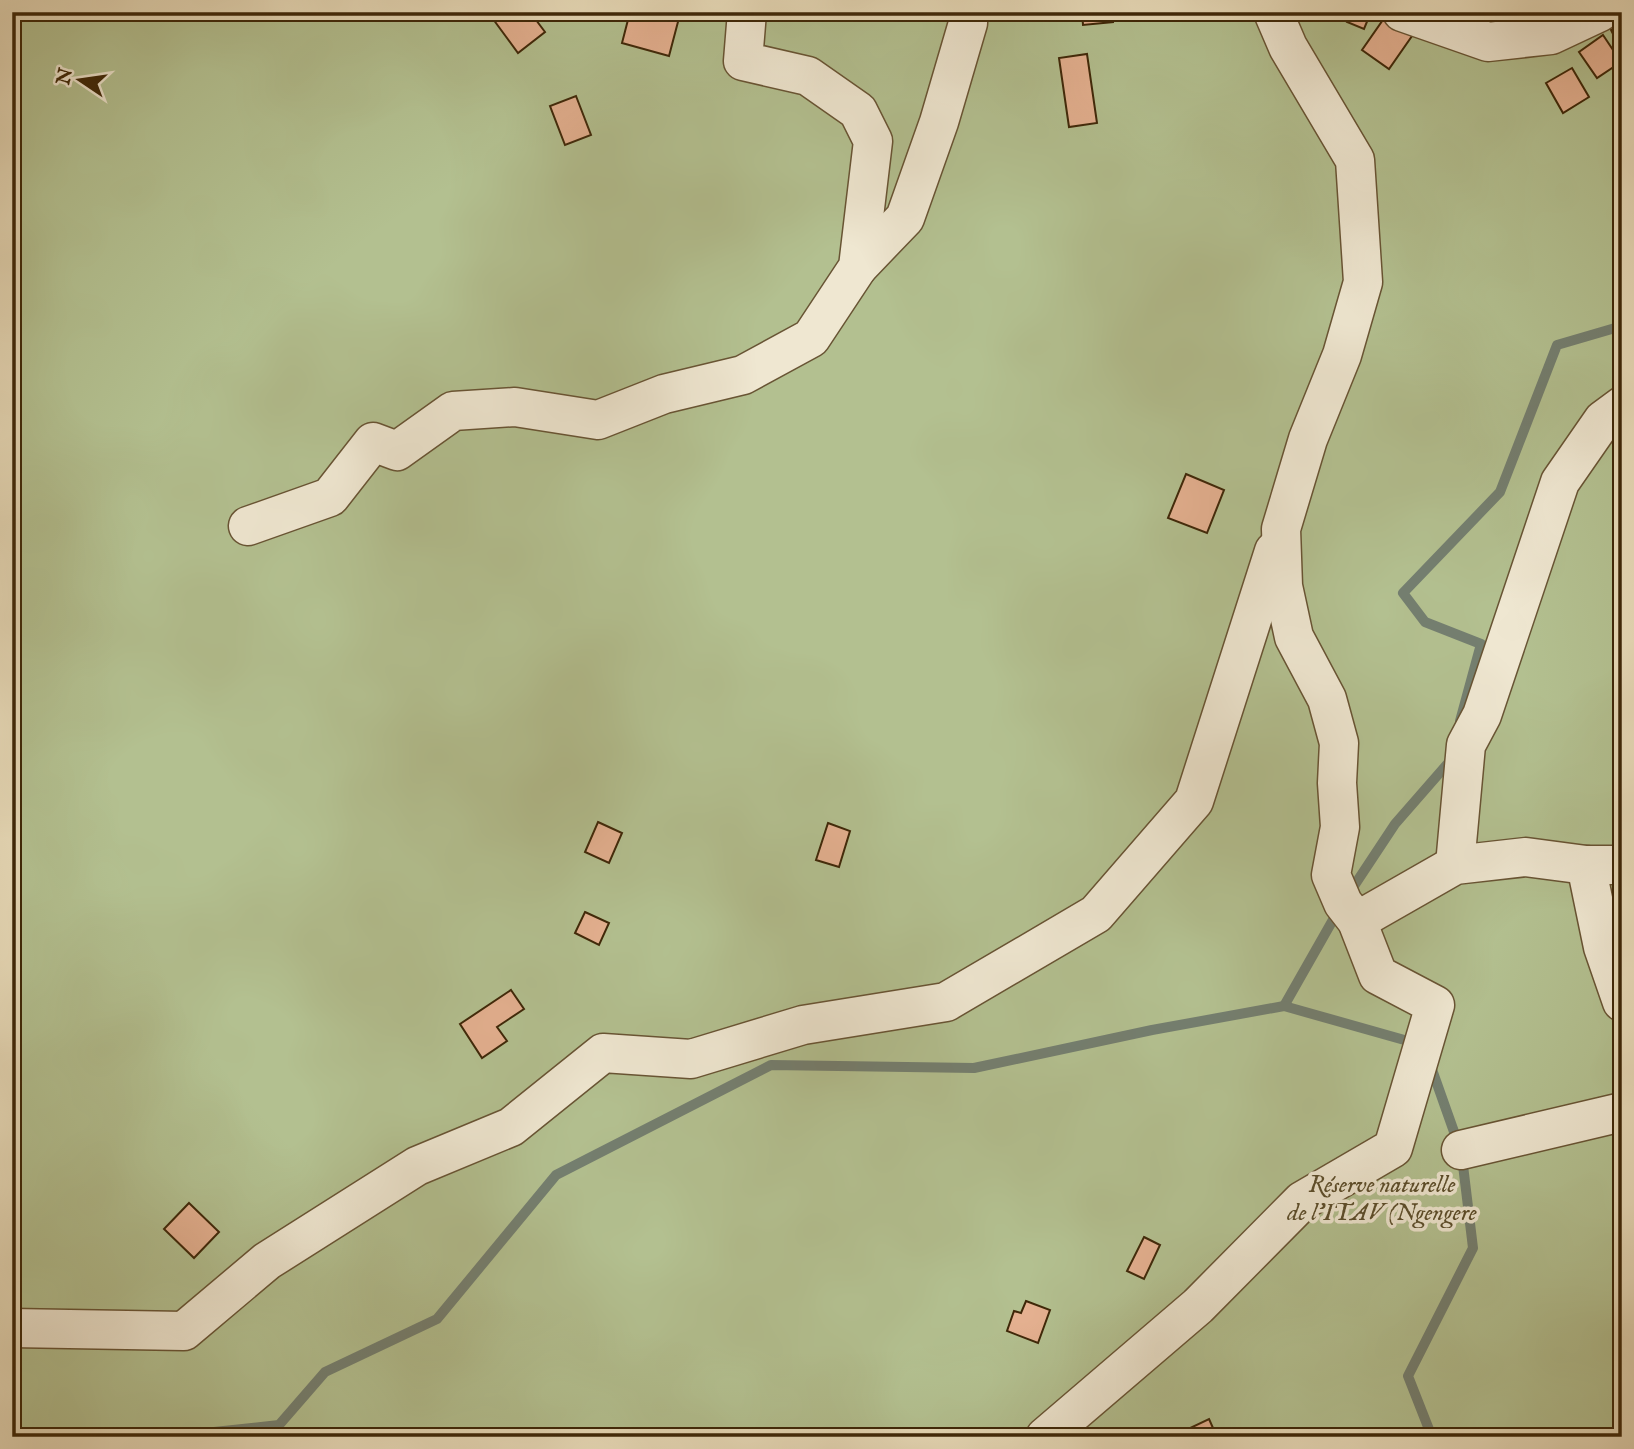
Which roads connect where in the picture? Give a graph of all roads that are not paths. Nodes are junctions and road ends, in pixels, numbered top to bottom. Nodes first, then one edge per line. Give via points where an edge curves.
1 (747, 12) edge
2 (968, 12) edge
3 (1273, 12) edge
4 (1402, 12) edge
5 (1600, 12) edge
6 (858, 267) junction
7 (1622, 406) edge
8 (248, 526) dead end
9 (1281, 529) junction
10 (1455, 865) junction
11 (1604, 865) edge
12 (1357, 920) junction
13 (1622, 1002) edge
14 (1622, 1112) edge
15 (1461, 1150) dead end
16 (12, 1328) edge
17 (1045, 1437) edge

1 - 6 street via 743,61 808,76 858,111 873,141
2 - 6 street via 939,122 905,218
3 - 9 street via 1287,47 1356,160 1363,282
4 - 5 street via 1488,42 1551,35
6 - 8 street via 811,338 743,375 664,394 598,420 515,407 453,411 397,451 373,442 330,497
7 - 10 street via 1603,421 1560,482 1482,715 1466,745
9 - 12 street via 1283,586 1294,637 1328,699 1339,743 1340,827 1331,875
9 - 16 street via 1194,801 1096,914 946,1002 803,1026 691,1059 603,1053 512,1127 417,1166 267,1261 184,1331
10 - 11 street via 1526,857
10 - 12 street
11 - 13 street via 1603,947
12 - 17 street via 1378,975 1435,1005 1393,1149 1302,1201 1198,1306
14 - 15 street

